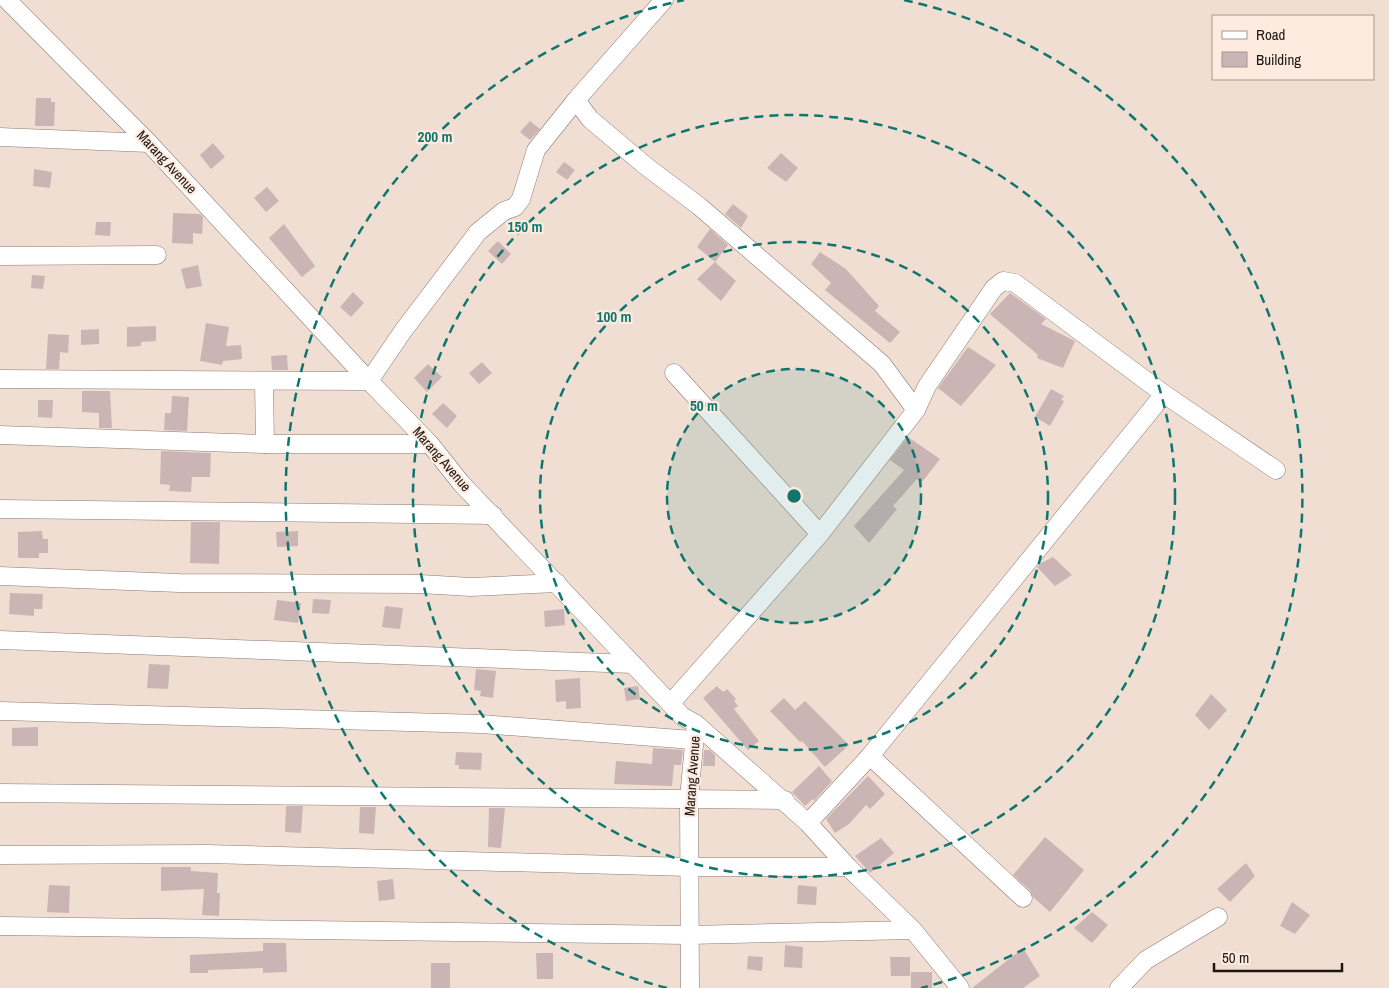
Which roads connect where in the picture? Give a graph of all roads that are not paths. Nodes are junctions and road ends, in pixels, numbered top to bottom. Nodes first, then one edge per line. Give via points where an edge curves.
1 (7, 0) edge
2 (664, 0) edge
3 (576, 100) junction
4 (0, 137) edge
5 (149, 143) junction
6 (158, 255) dead end
7 (0, 256) edge
8 (674, 373) dead end
9 (0, 379) edge
10 (264, 382) junction
11 (369, 382) junction
12 (1164, 394) junction
13 (916, 410) junction
14 (0, 435) edge
15 (265, 444) junction
16 (430, 444) junction
17 (1276, 470) dead end
18 (0, 509) edge
19 (493, 515) junction
20 (820, 534) junction
21 (0, 576) edge
22 (557, 583) junction
23 (0, 640) edge
24 (633, 664) junction
25 (671, 704) junction
26 (0, 711) edge
27 (694, 732) junction
28 (870, 756) junction
29 (0, 793) edge
30 (689, 798) junction
31 (785, 800) junction
32 (808, 823) junction
33 (0, 855) edge
34 (689, 867) junction
35 (848, 867) junction
36 (1023, 898) dead end
37 (1218, 917) dead end
38 (0, 926) edge
39 (913, 930) junction
40 (689, 935) junction
41 (690, 988) edge
42 (960, 988) edge
43 (1120, 988) edge

1 - 5 street, Marang Avenue
2 - 3 street
3 - 11 street via 536,150 521,199 515,207 504,211 478,232
3 - 13 street via 590,119 699,206 882,364
4 - 5 street
5 - 11 street, Marang Avenue
6 - 7 street
8 - 20 street
9 - 10 street
10 - 11 street
10 - 15 street
11 - 16 street, Marang Avenue
12 - 13 street via 1015,283 1003,281 994,288 927,386
12 - 17 street
12 - 28 street
13 - 20 street
14 - 15 street
15 - 16 street
16 - 19 street, Marang Avenue
18 - 19 street
19 - 22 street, Marang Avenue
20 - 25 street
21 - 22 street via 179,583 471,586
22 - 24 street, Marang Avenue
23 - 24 street
24 - 25 street, Marang Avenue
25 - 27 street, Marang Avenue
26 - 27 street
27 - 30 street, Marang Avenue
27 - 31 street
28 - 32 street
28 - 36 street
29 - 30 street
30 - 31 street
30 - 34 street, Marang Avenue
31 - 32 street
32 - 35 street
33 - 34 street via 207,854
34 - 35 street
34 - 40 street, Marang Avenue
35 - 39 street
37 - 43 street via 1146,960
38 - 40 street
39 - 40 street
39 - 42 street
40 - 41 street, Marang Avenue

